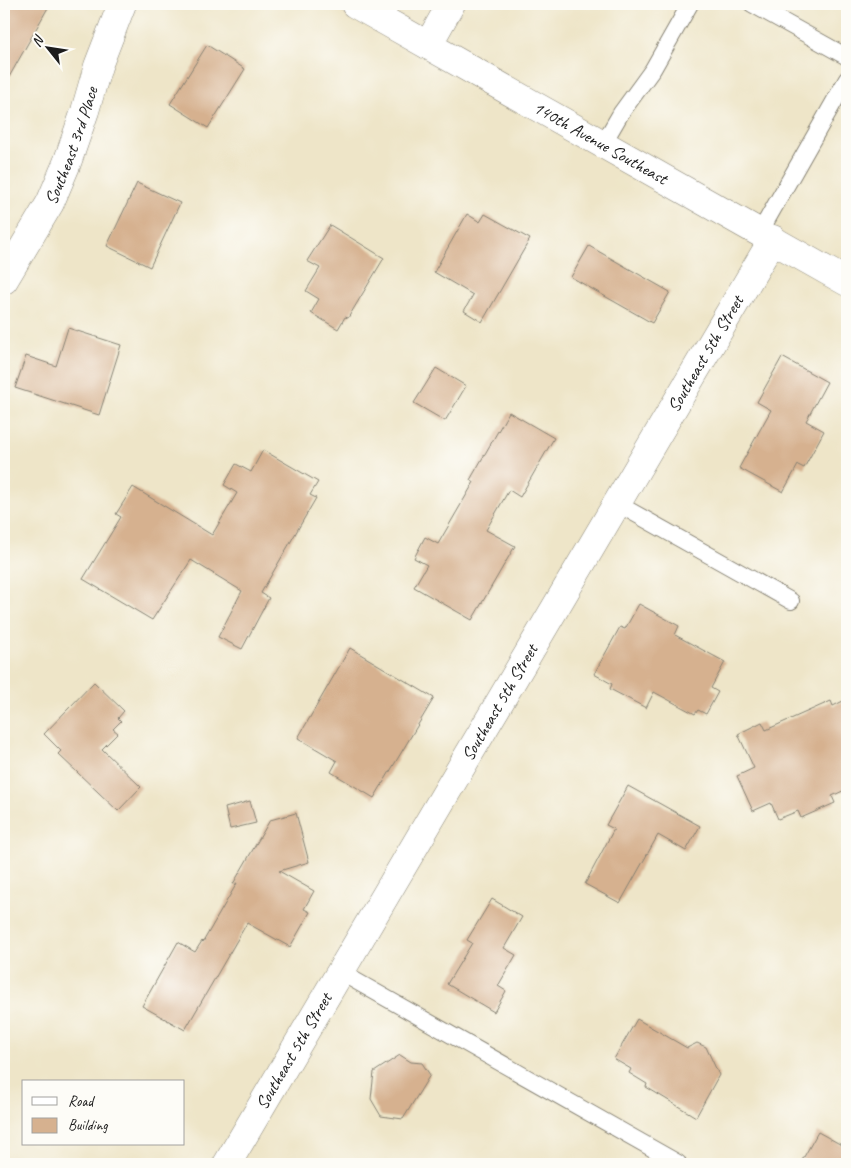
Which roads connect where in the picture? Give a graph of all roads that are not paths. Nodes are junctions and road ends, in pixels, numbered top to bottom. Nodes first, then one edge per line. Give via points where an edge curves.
1 (122, 4) edge
2 (355, 4) edge
3 (451, 4) edge
4 (690, 4) edge
5 (752, 4) edge
6 (428, 45) junction
7 (847, 57) edge
8 (847, 79) edge
9 (604, 144) junction
10 (766, 236) junction
11 (4, 280) edge
12 (847, 282) edge
13 (618, 504) junction
14 (791, 601) dead end
15 (340, 972) junction
16 (678, 1163) edge
17 (227, 1164) edge

1 - 11 street, Southeast 3rd Place via 50,203
2 - 6 street, 140th Avenue Southeast
3 - 6 street
4 - 9 lane
5 - 7 lane
6 - 9 street, 140th Avenue Southeast
8 - 10 lane
9 - 10 street, 140th Avenue Southeast
10 - 12 street, 140th Avenue Southeast
10 - 13 street, Southeast 5th Street
13 - 14 lane
13 - 15 street, Southeast 5th Street
15 - 16 lane
15 - 17 street, Southeast 5th Street

